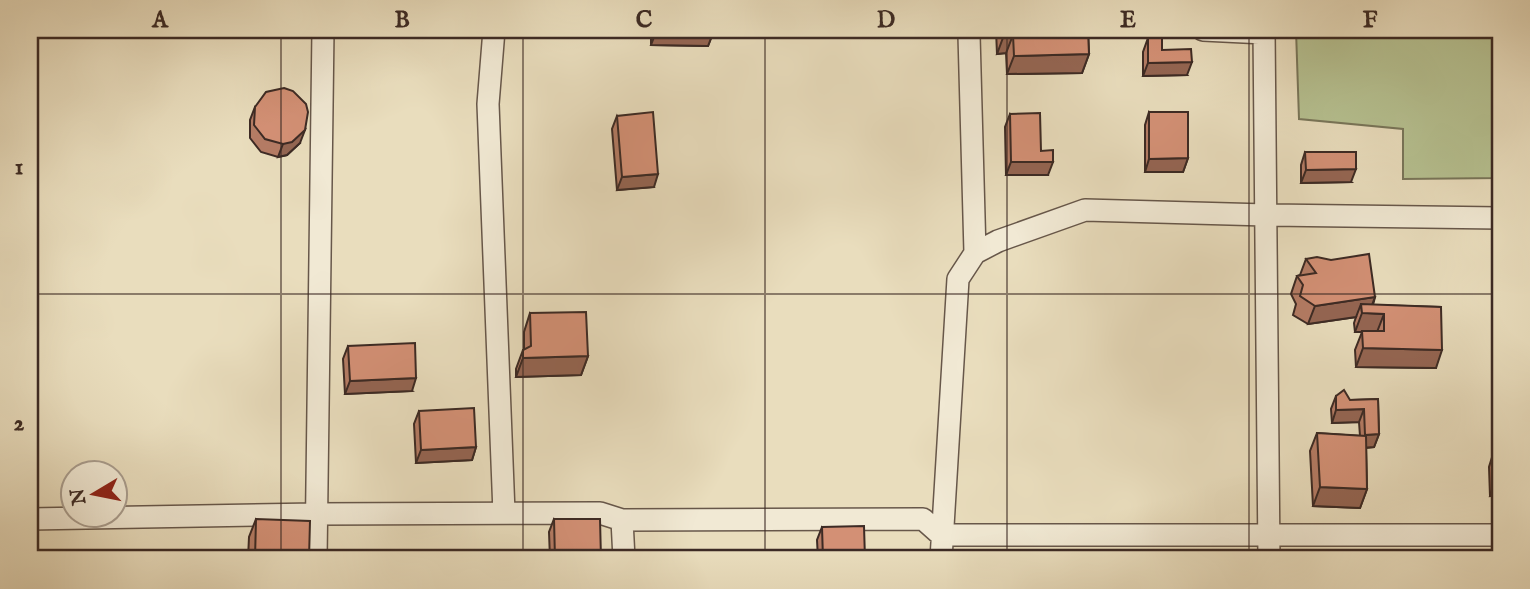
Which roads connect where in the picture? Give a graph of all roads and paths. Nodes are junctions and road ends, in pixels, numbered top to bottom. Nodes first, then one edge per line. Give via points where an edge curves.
1 (323, 30) edge
2 (494, 30) edge
3 (972, 30) edge
4 (1203, 30) edge
5 (1264, 32) edge
6 (1266, 215) junction
7 (1500, 218) edge
8 (975, 253) junction
9 (504, 513) junction
10 (316, 514) junction
11 (30, 519) edge
12 (622, 520) junction
13 (941, 535) junction
14 (1269, 535) junction
15 (1500, 535) edge
16 (316, 559) edge
17 (624, 559) edge
18 (941, 559) edge
19 (1269, 559) edge

1 - 10 street
2 - 9 street via 488,104
3 - 8 street
4 - 5 street
5 - 6 street
6 - 7 street
6 - 8 street via 1085,210
6 - 14 street
8 - 13 street via 958,279
9 - 10 street
9 - 12 street via 600,513
10 - 11 street
10 - 16 street
12 - 13 street via 923,519
12 - 17 street
13 - 14 street
13 - 18 street
14 - 15 street
14 - 19 street

